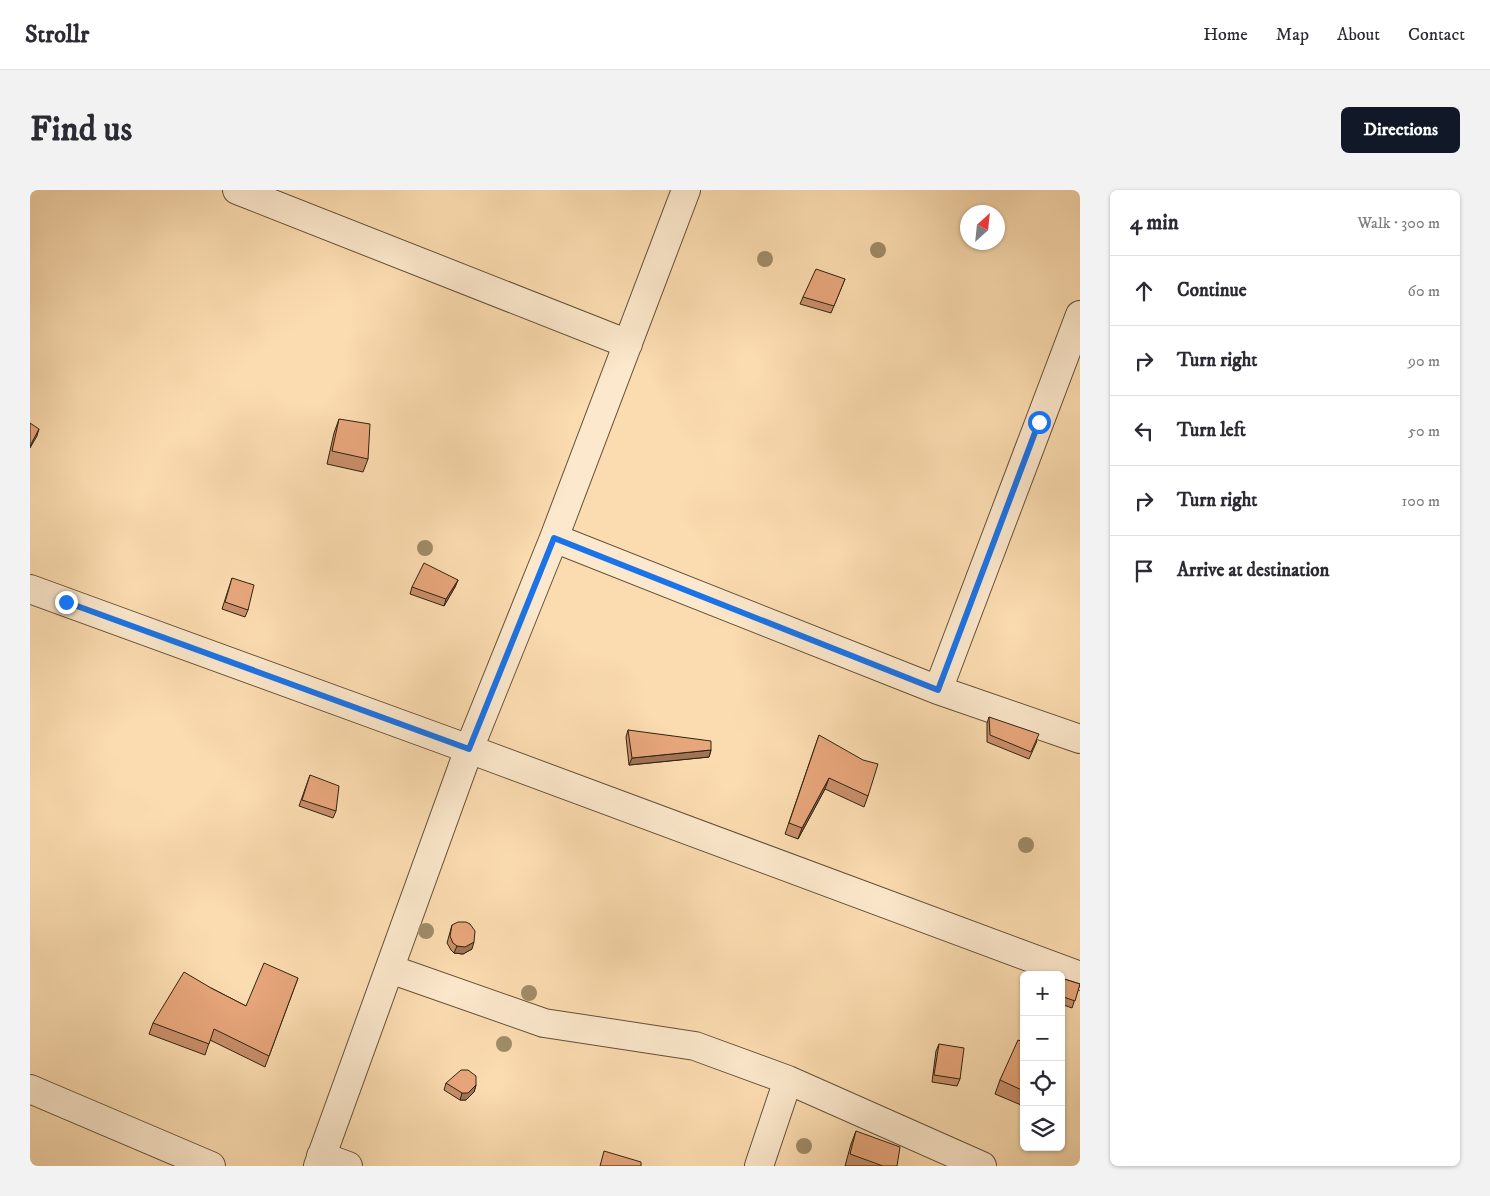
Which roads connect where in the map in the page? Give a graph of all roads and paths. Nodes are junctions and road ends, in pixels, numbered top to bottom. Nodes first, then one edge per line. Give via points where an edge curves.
1 (237, 190) edge
2 (686, 190) edge
3 (1080, 315) edge
4 (628, 344) junction
5 (554, 538) junction
6 (30, 588) edge
7 (938, 690) junction
8 (1080, 739) edge
9 (469, 749) junction
10 (390, 969) junction
11 (1080, 976) edge
12 (788, 1080) junction
13 (30, 1089) edge
14 (320, 1161) edge
15 (211, 1166) edge
16 (348, 1166) edge
17 (760, 1166) edge
18 (982, 1166) edge

1 - 4 street
2 - 4 street
3 - 7 street
4 - 5 street
5 - 7 street
5 - 9 street
6 - 9 street
7 - 8 street
9 - 10 street
9 - 11 street
10 - 12 street via 544,1023 695,1046
10 - 14 street
12 - 17 street
12 - 18 street
13 - 15 street
14 - 16 street

